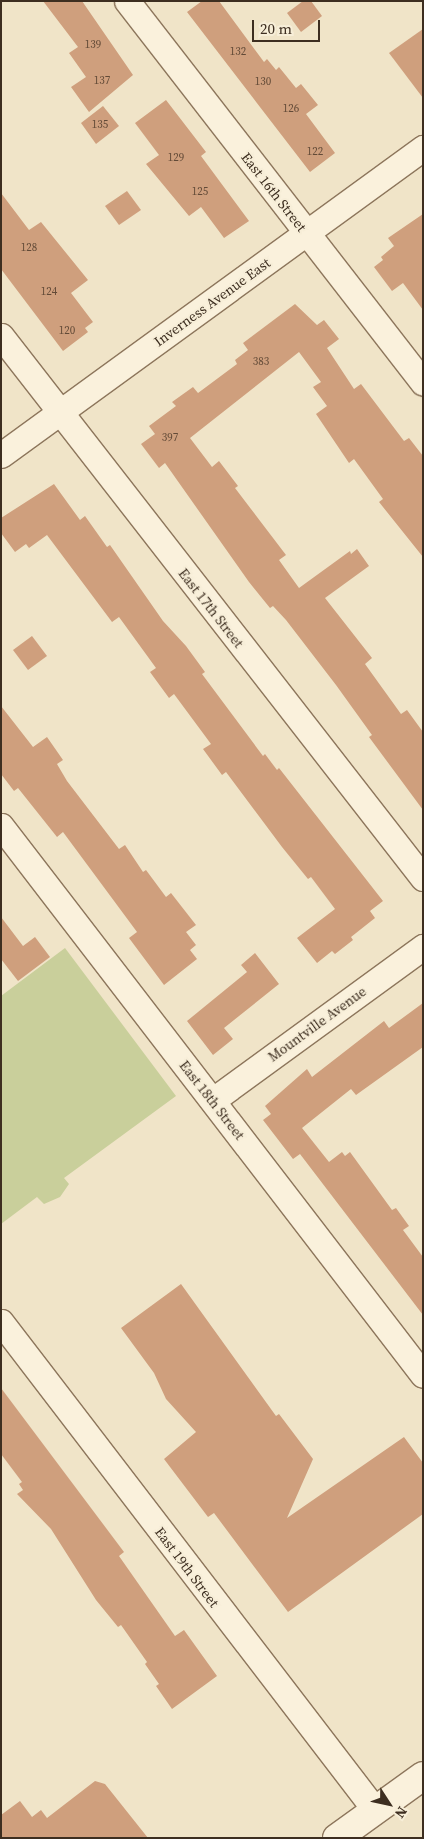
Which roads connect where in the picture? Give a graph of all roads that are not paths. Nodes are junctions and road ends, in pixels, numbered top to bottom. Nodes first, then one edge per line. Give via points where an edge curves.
1 (132, 3) edge
2 (423, 148) edge
3 (306, 234) junction
4 (1, 336) edge
5 (423, 383) edge
6 (60, 412) junction
7 (1, 455) edge
8 (1, 826) edge
9 (423, 878) edge
10 (423, 947) edge
11 (212, 1100) junction
12 (1, 1322) edge
13 (423, 1375) edge
14 (423, 1776) edge
15 (376, 1810) junction
16 (337, 1838) edge

1 - 3 street, East 16th Street
2 - 3 street, Inverness Avenue East
3 - 5 street, East 16th Street
3 - 6 street, Inverness Avenue East
4 - 6 street, East 17th Street
6 - 7 street, Inverness Avenue East
6 - 9 street, East 17th Street
8 - 11 street, East 18th Street
10 - 11 street, Mountville Avenue
11 - 13 street, East 18th Street
12 - 15 street, East 19th Street
14 - 15 main road
15 - 16 main road

